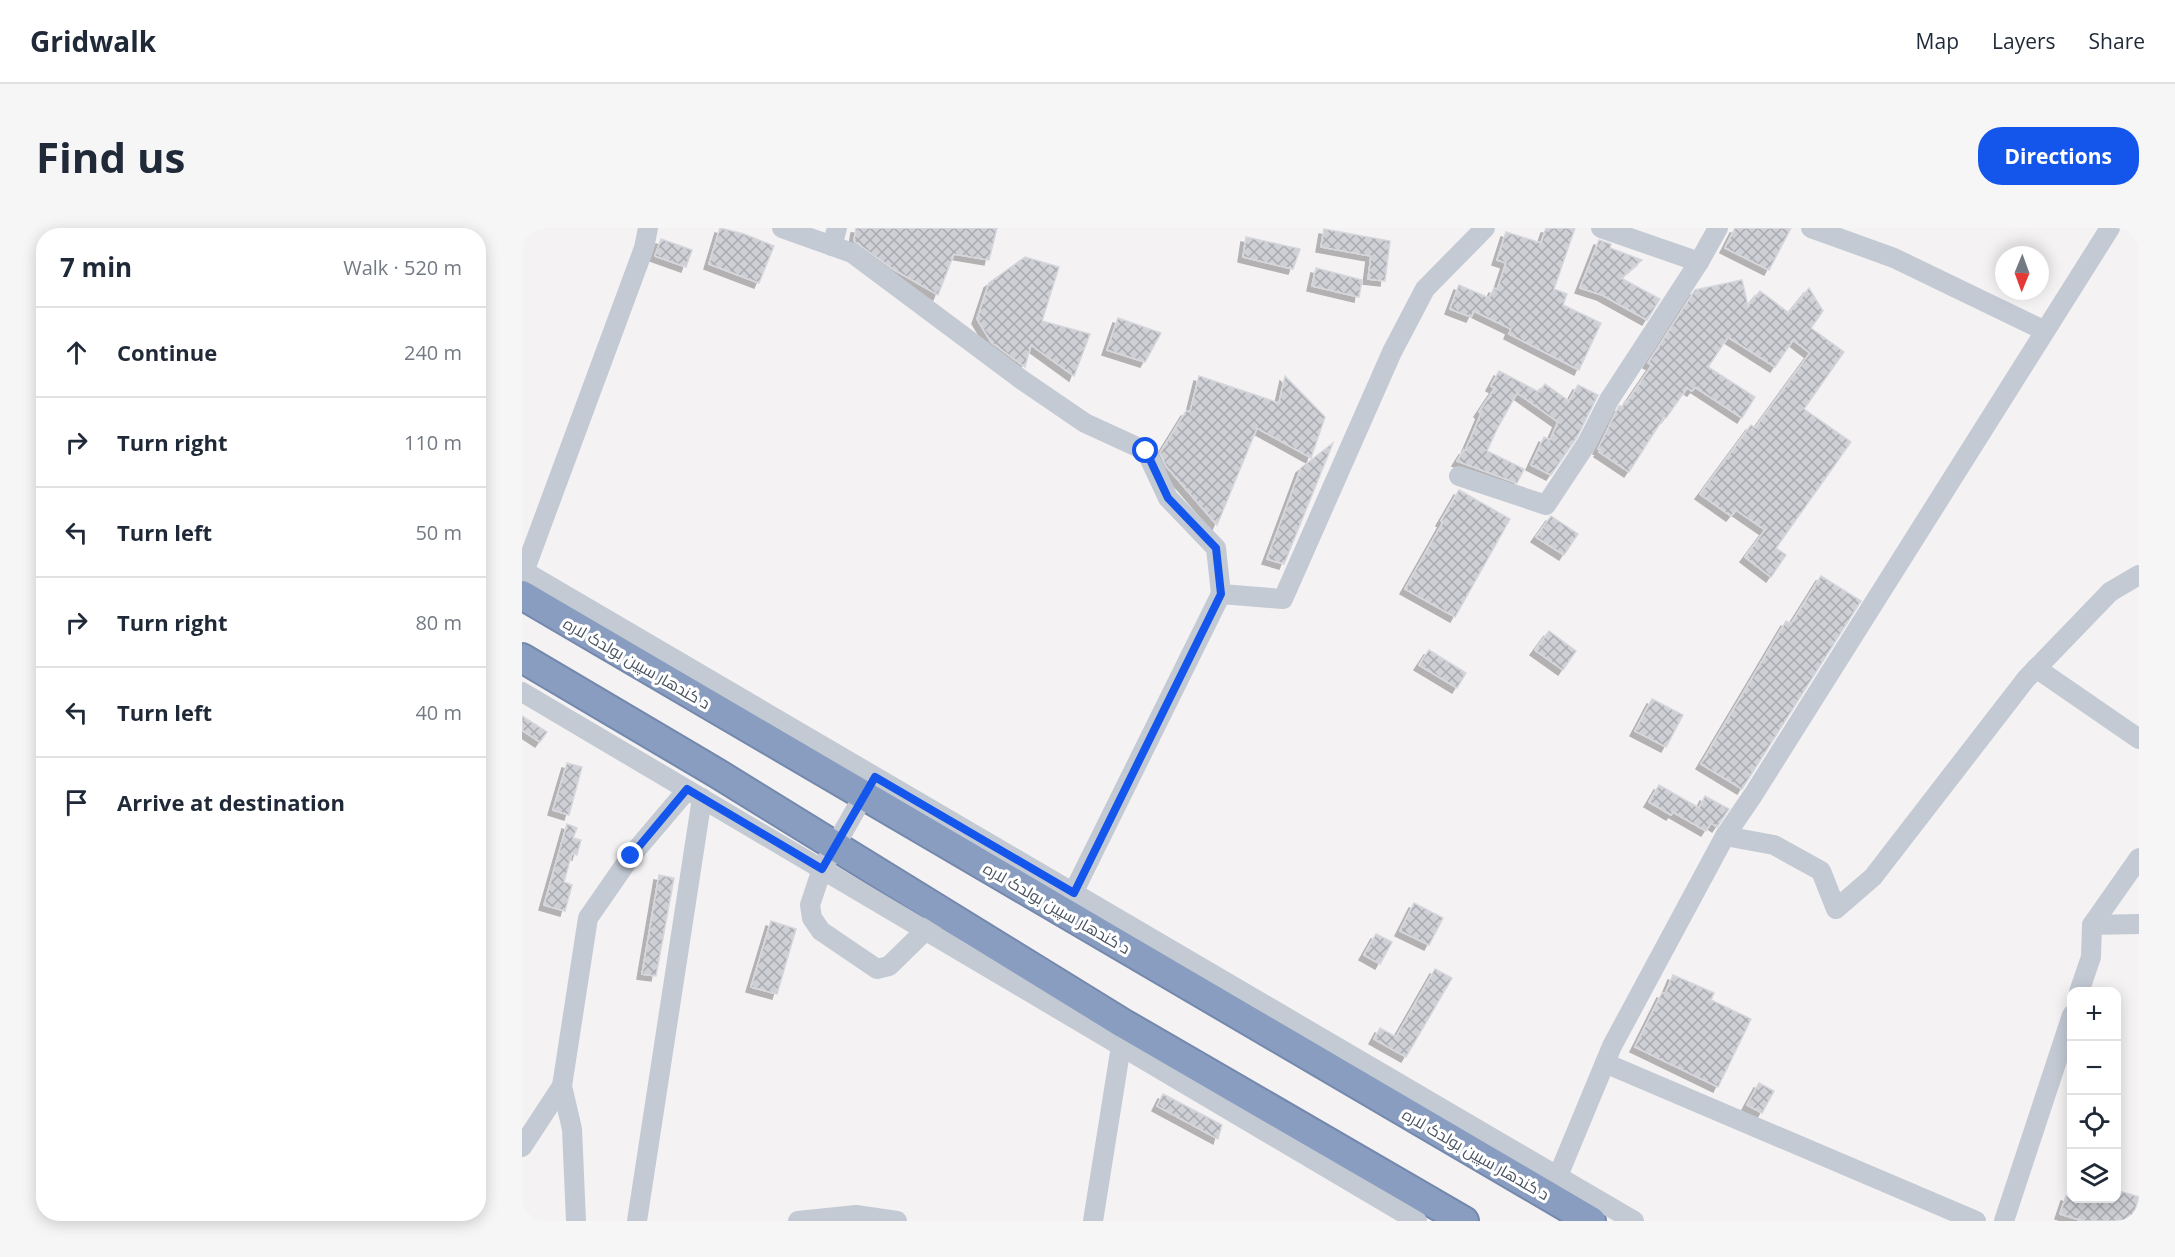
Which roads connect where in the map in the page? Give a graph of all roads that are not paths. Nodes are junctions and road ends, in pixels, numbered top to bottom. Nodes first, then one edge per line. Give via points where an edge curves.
1 (648, 228) edge
2 (782, 228) edge
3 (1485, 228) edge
4 (1601, 228) edge
5 (1718, 228) edge
6 (1811, 228) edge
7 (2110, 228) edge
8 (835, 237) edge
9 (1699, 262) junction
10 (2045, 331) junction
11 (1459, 476) dead end
12 (2139, 575) edge
13 (523, 579) edge
14 (1221, 594) junction
15 (522, 658) edge
16 (2036, 668) junction
17 (522, 692) edge
18 (2139, 739) edge
19 (869, 786) junction
20 (694, 794) junction
21 (1725, 836) junction
22 (828, 857) junction
23 (2139, 858) edge
24 (1074, 893) junction
25 (934, 921) junction
26 (2139, 924) edge
27 (2092, 926) junction
28 (2081, 987) edge
29 (2067, 1030) edge
30 (1121, 1046) junction
31 (1605, 1063) junction
32 (562, 1086) junction
33 (522, 1147) edge
34 (1558, 1176) junction
35 (576, 1221) edge
36 (637, 1221) edge
37 (798, 1221) edge
38 (897, 1221) edge
39 (1093, 1221) edge
40 (1417, 1221) edge
41 (1464, 1221) edge
42 (1591, 1221) edge
43 (1634, 1221) edge
44 (1976, 1221) edge
45 (2004, 1221) edge

1 - 13 street
2 - 8 street
3 - 14 street via 1425,289 1392,352 1283,599
4 - 9 street
5 - 9 street
6 - 10 street via 1894,258
7 - 10 street
8 - 14 street via 1022,380 1085,423 1146,451 1168,498 1216,548
9 - 11 street via 1546,506
10 - 21 street
12 - 16 street via 2110,592
13 - 19 highway, د کندهار سپین بولدک لاره
14 - 24 street
15 - 22 highway via 715,772
16 - 18 street
16 - 21 street via 1873,877 1836,909 1821,871 1774,845
17 - 20 street
19 - 22 street
19 - 24 street
19 - 42 highway, د کندهار سپین بولدک لاره
20 - 22 street
20 - 32 street via 631,856 588,918
20 - 36 street
21 - 31 street
22 - 25 highway
22 - 25 street via 810,905 812,918 821,930 877,969 890,966
23 - 27 street
24 - 34 street
25 - 30 street
25 - 41 highway via 1135,1030
26 - 27 street
27 - 28 street via 2091,957
29 - 45 street
30 - 39 street
30 - 40 street
31 - 34 street
31 - 44 street
32 - 33 street
32 - 35 street via 572,1130
34 - 43 street
37 - 38 street via 856,1215

